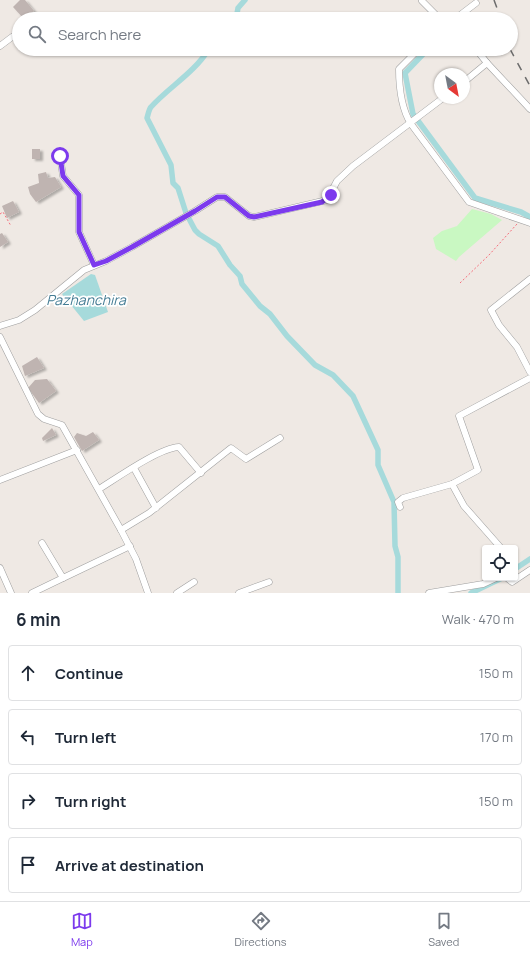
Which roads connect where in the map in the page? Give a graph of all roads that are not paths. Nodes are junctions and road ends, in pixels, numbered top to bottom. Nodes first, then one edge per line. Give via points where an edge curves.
1 (422, 1) dead end
2 (476, 3) dead end
3 (433, 12) edge
4 (464, 12) edge
5 (12, 37) dead end
6 (0, 46) edge
7 (412, 56) edge
8 (482, 56) edge
9 (488, 63) junction
10 (470, 77) edge
11 (436, 104) edge
12 (530, 109) edge
13 (411, 124) junction
14 (60, 156) dead end
15 (530, 223) edge
16 (94, 265) junction
17 (530, 278) edge
18 (0, 326) edge
19 (0, 337) edge
20 (530, 372) edge
21 (530, 378) edge
22 (280, 438) dead end
23 (77, 450) junction
24 (134, 468) junction
25 (200, 473) junction
26 (0, 480) edge
27 (452, 484) junction
28 (99, 490) junction
29 (400, 507) dead end
30 (156, 508) junction
31 (122, 530) junction
32 (42, 543) dead end
33 (497, 545) edge
34 (130, 546) junction
35 (0, 568) edge
36 (530, 570) edge
37 (63, 578) junction
38 (518, 578) edge
39 (490, 581) edge
40 (194, 582) dead end
41 (269, 582) dead end
42 (11, 593) edge
43 (32, 593) edge
44 (148, 593) edge
45 (177, 593) edge
46 (239, 593) edge
47 (429, 593) edge

1 - 3 street
2 - 4 street
5 - 6 street
7 - 13 street via 399,69 404,112
8 - 9 street
9 - 10 street
9 - 12 street
11 - 13 street
13 - 15 street via 466,200 476,206
13 - 16 street via 353,166 338,182 328,200 254,217 221,196 126,251
14 - 16 street via 63,176 79,195 79,232
16 - 18 street via 73,277 35,310 19,320
17 - 20 street via 492,310
19 - 23 street via 38,414 44,419 62,425
21 - 27 street via 459,416 478,470
22 - 25 street via 246,459 231,448
23 - 26 street
23 - 28 street
24 - 25 street via 172,447 179,447
24 - 28 street
24 - 30 street
25 - 30 street
27 - 29 street via 403,498 398,502
27 - 33 street via 464,506
28 - 31 street
30 - 31 street
31 - 34 street
32 - 37 street
34 - 37 street
34 - 44 street
35 - 42 street
36 - 38 street
37 - 43 street
39 - 47 street
40 - 45 street
41 - 46 street

